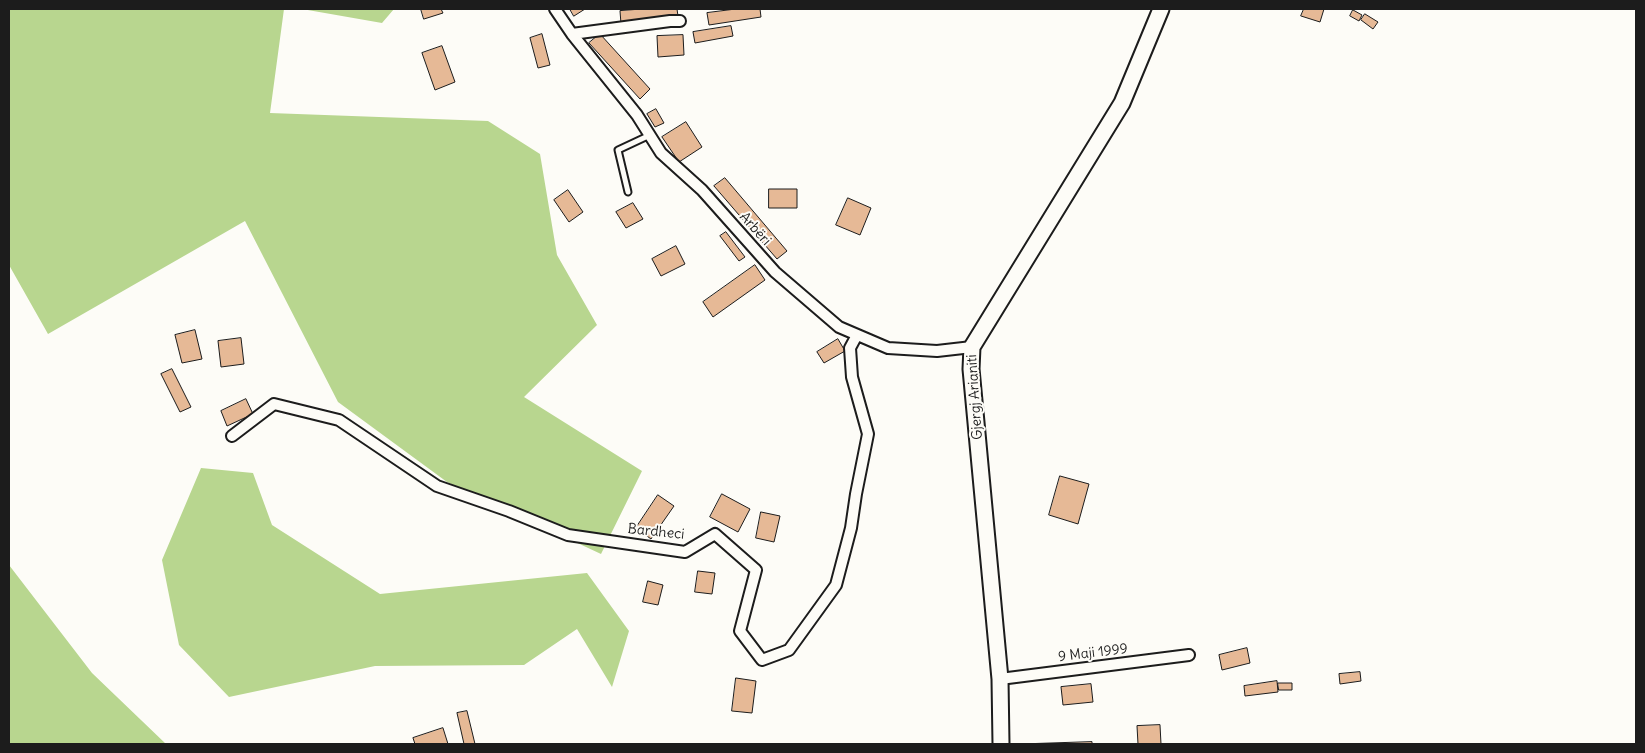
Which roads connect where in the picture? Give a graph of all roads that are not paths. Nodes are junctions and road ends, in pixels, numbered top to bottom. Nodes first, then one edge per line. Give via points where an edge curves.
1 (556, 9) edge
2 (1161, 9) edge
3 (680, 21) dead end
4 (572, 34) junction
5 (650, 135) junction
6 (628, 192) dead end
7 (857, 335) junction
8 (972, 347) junction
9 (232, 436) dead end
10 (1189, 655) dead end
11 (1000, 679) junction
12 (1001, 744) edge

1 - 4 street, Arbëri
2 - 8 main road, Gjergj Arianiti via 1122,103
3 - 4 street
4 - 5 street, Arbëri
5 - 6 lane via 618,150
5 - 7 street, Arbëri via 661,153 702,190 775,272 839,327
7 - 8 street, Arbëri via 888,348 937,351
7 - 9 street, Bardheci via 850,348 852,377 868,434 851,528 836,585 789,650 762,660 740,631 756,570 715,534 685,552 568,535 437,486 339,420 274,404
8 - 11 main road, Gjergj Arianiti via 971,369
10 - 11 street, 9 Maji 1999
11 - 12 main road, Gjergj Arianiti

